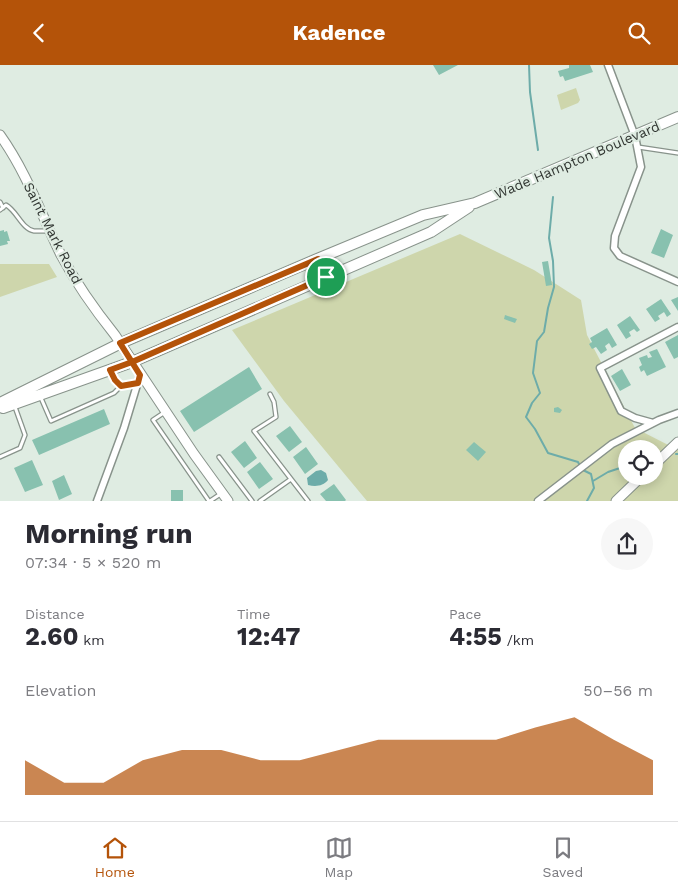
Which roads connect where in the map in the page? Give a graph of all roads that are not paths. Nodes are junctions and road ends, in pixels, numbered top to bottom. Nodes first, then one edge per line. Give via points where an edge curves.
1 (608, 65) edge
2 (678, 117) edge
3 (0, 135) edge
4 (635, 136) junction
5 (638, 147) junction
6 (678, 153) edge
7 (0, 201) edge
8 (475, 203) junction
9 (1, 209) edge
10 (51, 231) junction
11 (318, 259) junction
12 (326, 277) junction
13 (678, 282) edge
14 (678, 327) edge
15 (120, 343) junction
16 (132, 362) junction
17 (110, 370) junction
18 (139, 379) junction
19 (121, 386) junction
20 (270, 393) dead end
21 (39, 395) junction
22 (0, 403) edge
23 (14, 404) junction
24 (0, 409) edge
25 (165, 411) junction
26 (678, 413) edge
27 (653, 423) junction
28 (678, 442) edge
29 (663, 456) edge
30 (0, 457) edge
31 (220, 457) dead end
32 (290, 479) junction
33 (633, 485) edge
34 (222, 493) junction
35 (97, 501) edge
36 (210, 501) edge
37 (228, 501) edge
38 (252, 501) edge
39 (260, 501) edge
40 (308, 501) edge
41 (538, 501) edge
42 (616, 501) edge

1 - 4 street
2 - 4 main road, Wade Hampton Boulevard
3 - 10 street, Saint Mark Road via 30,185
4 - 5 street
4 - 8 main road, Wade Hampton Boulevard
5 - 6 lane
5 - 13 street via 641,167 614,236 614,248 620,256
7 - 9 lane
8 - 11 main road, Wade Hampton Boulevard via 423,215
8 - 12 main road, Wade Hampton Boulevard via 432,233
9 - 10 lane via 6,205 11,208 29,229
10 - 15 street, Saint Mark Road via 70,271
11 - 12 main road
11 - 15 main road, Wade Hampton Boulevard
12 - 16 main road, Wade Hampton Boulevard
14 - 27 street via 600,368 622,411
15 - 16 street, Saint Mark Road
15 - 22 main road, Wade Hampton Boulevard
16 - 17 main road, Wade Hampton Boulevard
16 - 18 street, Saint Mark Road
17 - 19 lane
17 - 21 main road, Wade Hampton Boulevard
18 - 19 lane
18 - 25 street, Saint Mark Road
18 - 35 street
19 - 21 lane via 114,393 51,421
20 - 32 lane via 276,417 254,431
21 - 23 main road, Wade Hampton Boulevard
23 - 24 main road, Wade Hampton Boulevard
23 - 30 lane via 25,435 20,448
25 - 34 street, Saint Mark Road
25 - 36 lane via 153,420
26 - 27 street
27 - 41 street via 612,444
28 - 29 street
31 - 38 lane
32 - 39 lane
32 - 40 lane
33 - 42 street
34 - 36 lane
34 - 37 street, Saint Mark Road

